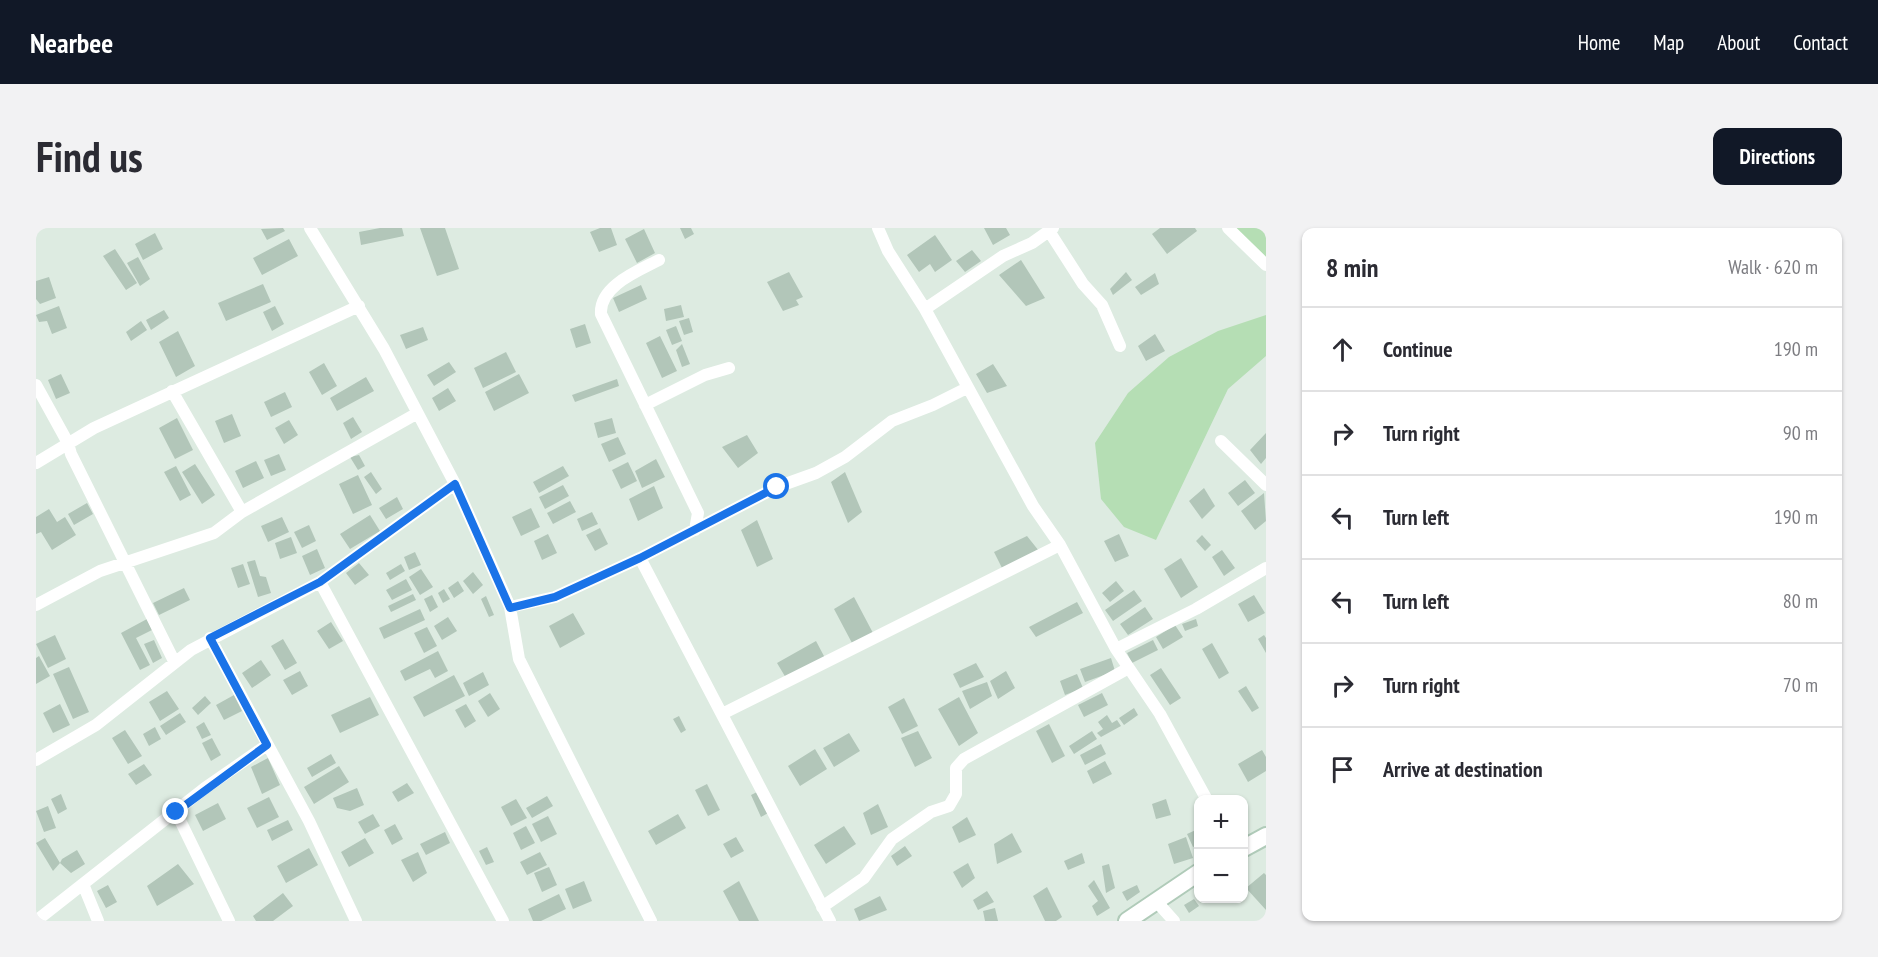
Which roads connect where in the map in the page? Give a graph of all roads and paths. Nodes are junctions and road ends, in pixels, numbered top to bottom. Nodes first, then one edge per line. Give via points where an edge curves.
1 (310, 228) edge
2 (878, 228) edge
3 (1228, 228) edge
4 (1051, 230) edge
5 (659, 260) dead end
6 (1266, 265) edge
7 (359, 306) junction
8 (926, 309) junction
9 (1120, 346) dead end
10 (729, 368) dead end
11 (36, 385) edge
12 (967, 388) junction
13 (172, 391) junction
14 (645, 405) junction
15 (416, 414) junction
16 (1221, 441) dead end
17 (68, 443) junction
18 (36, 463) edge
19 (455, 484) junction
20 (1266, 485) edge
21 (242, 512) junction
22 (695, 530) junction
23 (1060, 545) junction
24 (640, 558) junction
25 (125, 563) junction
26 (1266, 568) edge
27 (320, 582) junction
28 (36, 605) edge
29 (510, 608) junction
30 (210, 638) junction
31 (1116, 649) junction
32 (174, 662) junction
33 (1127, 669) junction
34 (722, 714) junction
35 (267, 745) junction
36 (36, 760) edge
37 (1204, 795) edge
38 (176, 812) junction
39 (1266, 836) edge
40 (1248, 846) edge
41 (1194, 876) edge
42 (83, 884) junction
43 (1155, 902) junction
44 (822, 907) junction
45 (36, 921) edge
46 (98, 921) edge
47 (229, 921) edge
48 (356, 921) edge
49 (503, 921) edge
50 (651, 921) edge
51 (830, 921) edge
52 (1126, 921) edge
53 (1174, 921) edge

1 - 7 street
2 - 8 street via 888,251
3 - 6 street
4 - 8 street via 1003,255
4 - 9 street via 1083,284 1102,305
5 - 14 street via 606,294 600,307 603,322
7 - 13 street
7 - 15 street
8 - 12 street
10 - 14 street via 705,375
11 - 17 street
12 - 22 street via 892,421 845,457 816,473 777,487
12 - 23 street via 1033,506
13 - 17 street
13 - 21 street
14 - 22 street via 698,513
15 - 19 street
15 - 21 street
16 - 20 street
17 - 18 street
17 - 25 street
19 - 27 street
19 - 29 street
21 - 25 street via 214,533
22 - 24 street
23 - 31 street
23 - 34 street
24 - 29 street via 555,597
24 - 34 street
25 - 28 street via 100,571
25 - 32 street
26 - 31 street
27 - 30 street
27 - 49 street
29 - 50 street via 519,659
30 - 32 street
30 - 35 street
31 - 33 street
32 - 36 street via 96,725
33 - 37 street via 1160,714
33 - 44 street via 964,759 956,768 956,794 949,806 892,838 864,878
34 - 44 street
35 - 38 street
35 - 48 street via 309,820
38 - 42 street
38 - 47 street
39 - 40 main road
41 - 43 main road
42 - 45 street
42 - 46 street
43 - 52 main road
43 - 53 street
44 - 51 street

